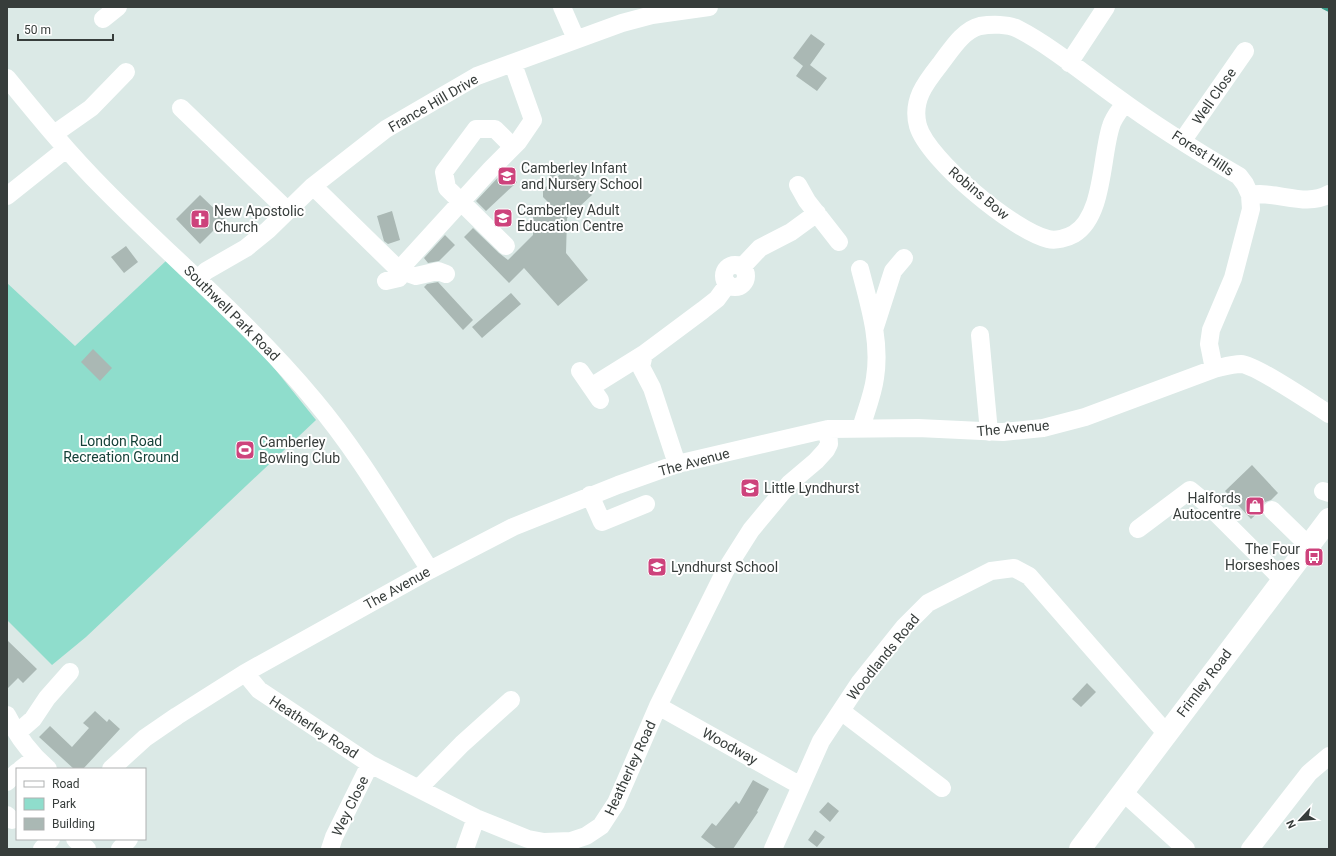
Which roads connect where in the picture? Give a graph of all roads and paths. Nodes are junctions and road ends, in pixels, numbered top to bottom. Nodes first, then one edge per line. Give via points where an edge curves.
1 (118, 7) edge
2 (562, 7) edge
3 (709, 7) edge
4 (1106, 7) edge
5 (103, 19) dead end
6 (995, 25) joint
7 (576, 38) junction
8 (1244, 51) dead end
9 (1070, 63) junction
10 (513, 64) junction
11 (126, 72) dead end
12 (7, 78) edge
13 (1125, 103) junction
14 (182, 108) dead end
15 (54, 134) junction
16 (1183, 140) junction
17 (513, 147) junction
18 (66, 149) junction
19 (798, 185) dead end
20 (314, 186) junction
21 (1329, 194) edge
22 (1250, 195) junction
23 (7, 196) edge
24 (460, 203) junction
25 (288, 211) junction
26 (817, 214) junction
27 (839, 242) dead end
28 (506, 246) dead end
29 (904, 258) dead end
30 (860, 269) dead end
31 (446, 274) dead end
32 (393, 275) junction
33 (198, 279) junction
34 (874, 330) junction
35 (980, 335) dead end
36 (644, 354) junction
37 (1214, 369) junction
38 (580, 371) dead end
39 (1326, 407) edge
40 (861, 428) junction
41 (828, 429) junction
42 (989, 432) junction
43 (678, 464) junction
44 (590, 495) junction
45 (646, 504) dead end
46 (1272, 510) dead end
47 (1329, 519) edge
48 (1138, 529) dead end
49 (1309, 546) junction
50 (430, 570) junction
51 (1283, 580) junction
52 (70, 672) dead end
53 (245, 673) junction
54 (511, 700) dead end
55 (658, 706) junction
56 (841, 711) junction
57 (7, 715) edge
58 (17, 733) junction
59 (1166, 733) junction
60 (1329, 756) edge
61 (41, 763) edge
62 (370, 764) junction
63 (24, 768) edge
64 (112, 768) edge
65 (16, 773) edge
66 (7, 782) edge
67 (801, 786) junction
68 (419, 788) junction
69 (942, 788) dead end
70 (1122, 792) junction
71 (476, 818) junction
72 (49, 840) edge
73 (76, 840) edge
74 (128, 840) edge
75 (556, 846) edge
76 (42, 849) edge
77 (87, 849) edge
78 (120, 849) edge
79 (330, 849) edge
80 (465, 849) edge
81 (773, 849) edge
82 (1080, 849) edge
83 (1186, 849) edge
84 (1250, 849) edge

1 - 5 street
2 - 7 street
3 - 7 street, France Hill Drive via 652,15
4 - 9 street
6 - 9 street, Forest Hills via 1019,29
6 - 13 street, Robins Bow via 979,26 965,35 928,80 918,97 917,111 918,126 934,152 967,186 998,212 1049,239 1073,235 1085,226 1103,172 1111,125
7 - 10 street, France Hill Drive
8 - 16 street, Well Close
9 - 13 street, Forest Hills
10 - 17 street via 533,120
10 - 20 street, France Hill Drive via 477,76 386,129
11 - 15 street via 91,108
12 - 15 street, Southwell Park Road
13 - 16 street, Forest Hills
14 - 25 street
15 - 18 street, Southwell Park Road
16 - 22 street, Forest Hills via 1238,176
17 - 24 street
17 - 24 street via 495,129 476,129 444,172 447,188
18 - 23 street
18 - 33 street, Southwell Park Road via 103,189
19 - 26 street
20 - 25 street, France Hill Drive
20 - 32 street
21 - 22 street via 1317,199 1262,193
22 - 37 street via 1251,209 1233,278 1209,344
24 - 28 street
24 - 32 street
25 - 33 street, France Hill Drive via 246,248 206,271
26 - 27 street
26 - 36 street via 791,232 760,248 742,267 746,277 742,285 735,287 728,284 717,299
29 - 34 street via 890,278
30 - 34 street
31 - 32 street via 438,271 416,276
33 - 50 street, Southwell Park Road via 261,340 327,416
34 - 40 street via 875,378
35 - 42 street
36 - 38 street via 596,393
36 - 43 street via 641,367 652,388
37 - 39 street, The Avenue via 1242,364
37 - 42 street, The Avenue via 1085,418 1043,428
40 - 41 street, The Avenue
40 - 42 street, The Avenue
41 - 43 street, The Avenue
41 - 55 street, Heatherley Road via 829,444 826,450 790,483 750,530 704,611
43 - 44 street, The Avenue
44 - 45 street via 602,522
44 - 50 street, The Avenue via 512,527
46 - 49 street
47 - 49 main road, Frimley Road
48 - 51 street via 1190,490
49 - 51 main road, Frimley Road
50 - 53 street, The Avenue
51 - 59 main road, Frimley Road
52 - 58 street via 33,719
53 - 62 street, Heatherley Road via 259,690
53 - 64 street, The Avenue via 145,738
54 - 68 street via 462,744
55 - 67 street, Woodway
55 - 75 street, Heatherley Road via 608,818 586,836
56 - 59 street, Woodlands Road via 860,682 904,627 928,603 991,571 1014,568 1029,576
56 - 67 street, Woodlands Road via 821,741
56 - 69 street
57 - 58 street
58 - 61 street
59 - 70 main road, Frimley Road
60 - 84 street via 1309,773
61 - 63 street
62 - 68 street, Heatherley Road
62 - 79 street, Wey Close
65 - 66 street
67 - 81 street, Woodlands Road
68 - 71 street, Heatherley Road
70 - 82 main road, Frimley Road
70 - 83 street
71 - 75 street, Heatherley Road via 528,839
71 - 80 street
72 - 76 street
73 - 77 street
74 - 78 street

